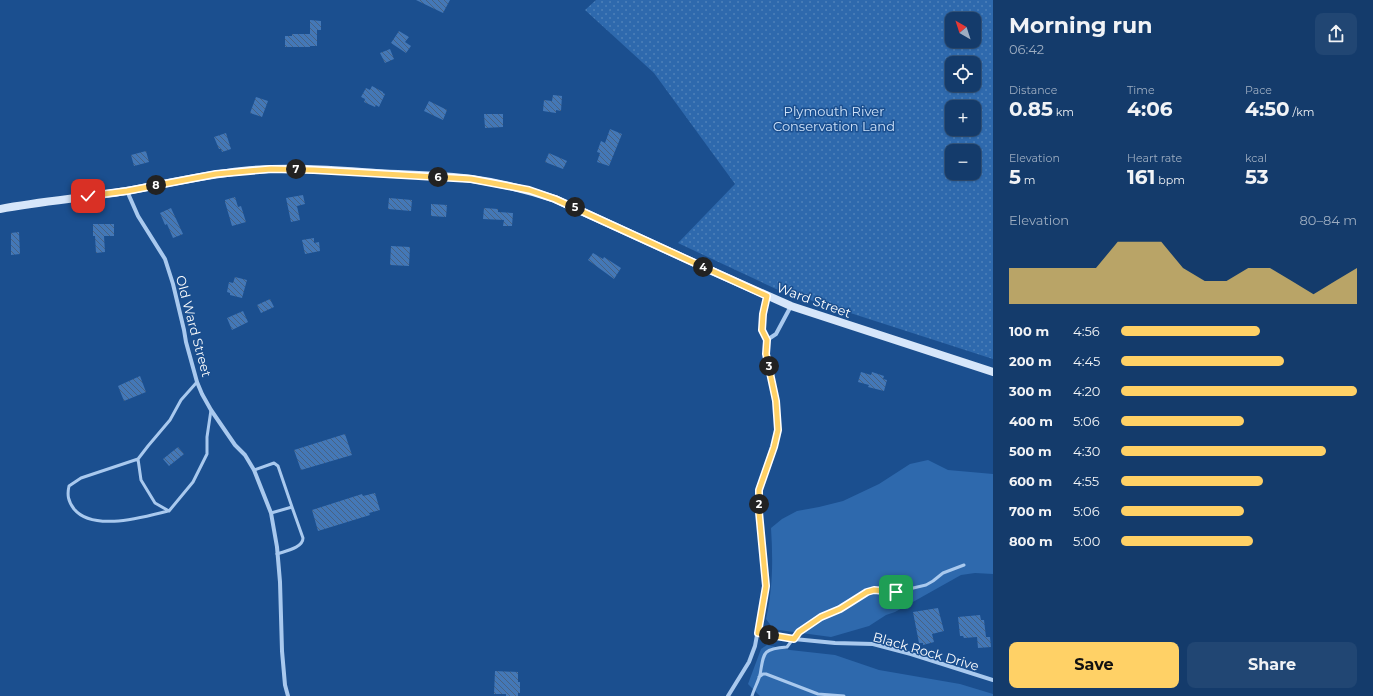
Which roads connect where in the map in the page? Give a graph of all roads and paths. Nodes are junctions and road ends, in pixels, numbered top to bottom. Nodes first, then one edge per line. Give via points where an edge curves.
1 (127, 191) junction
2 (0, 209) edge
3 (767, 296) junction
4 (791, 306) junction
5 (767, 340) junction
6 (993, 372) edge
7 (197, 382) junction
8 (211, 410) junction
9 (138, 459) junction
10 (254, 470) junction
11 (292, 507) junction
12 (169, 511) junction
13 (271, 513) junction
14 (277, 554) junction
15 (964, 565) dead end
16 (758, 633) junction
17 (794, 639) junction
18 (759, 677) junction
19 (993, 680) edge
20 (288, 696) edge
21 (728, 696) edge
22 (752, 696) edge
23 (844, 696) edge

1 - 2 street, Ward Street
1 - 3 street, Ward Street via 216,174 271,169 448,177 497,183 555,199
1 - 7 street, Old Ward Street via 138,216 165,259 174,284
3 - 4 street, Ward Street
3 - 5 street via 762,330
4 - 5 street via 776,334
4 - 6 street, Ward Street
5 - 16 street via 766,354 776,401 778,430 759,490 766,586
7 - 8 street, Old Ward Street
7 - 9 lane via 180,400 170,420
8 - 10 street, Old Ward Street
8 - 12 lane via 207,454 193,482
9 - 12 lane via 140,480 154,503
9 - 12 lane via 80,478 69,486 69,502 75,510 96,522 124,520
10 - 11 lane via 274,463 278,466
10 - 13 street, Old Ward Street
11 - 13 lane
11 - 14 lane via 303,541 300,546
13 - 14 street, Old Ward Street
14 - 20 street, Old Ward Street via 282,651
15 - 17 lane via 943,573 926,585 896,592 867,592 840,609 821,617 799,632
16 - 17 street, Black Rock Drive
16 - 21 street via 749,662
17 - 18 lane via 786,647 772,649 766,653
17 - 19 street, Black Rock Drive via 873,644
18 - 22 lane
18 - 23 lane via 766,674 818,694

